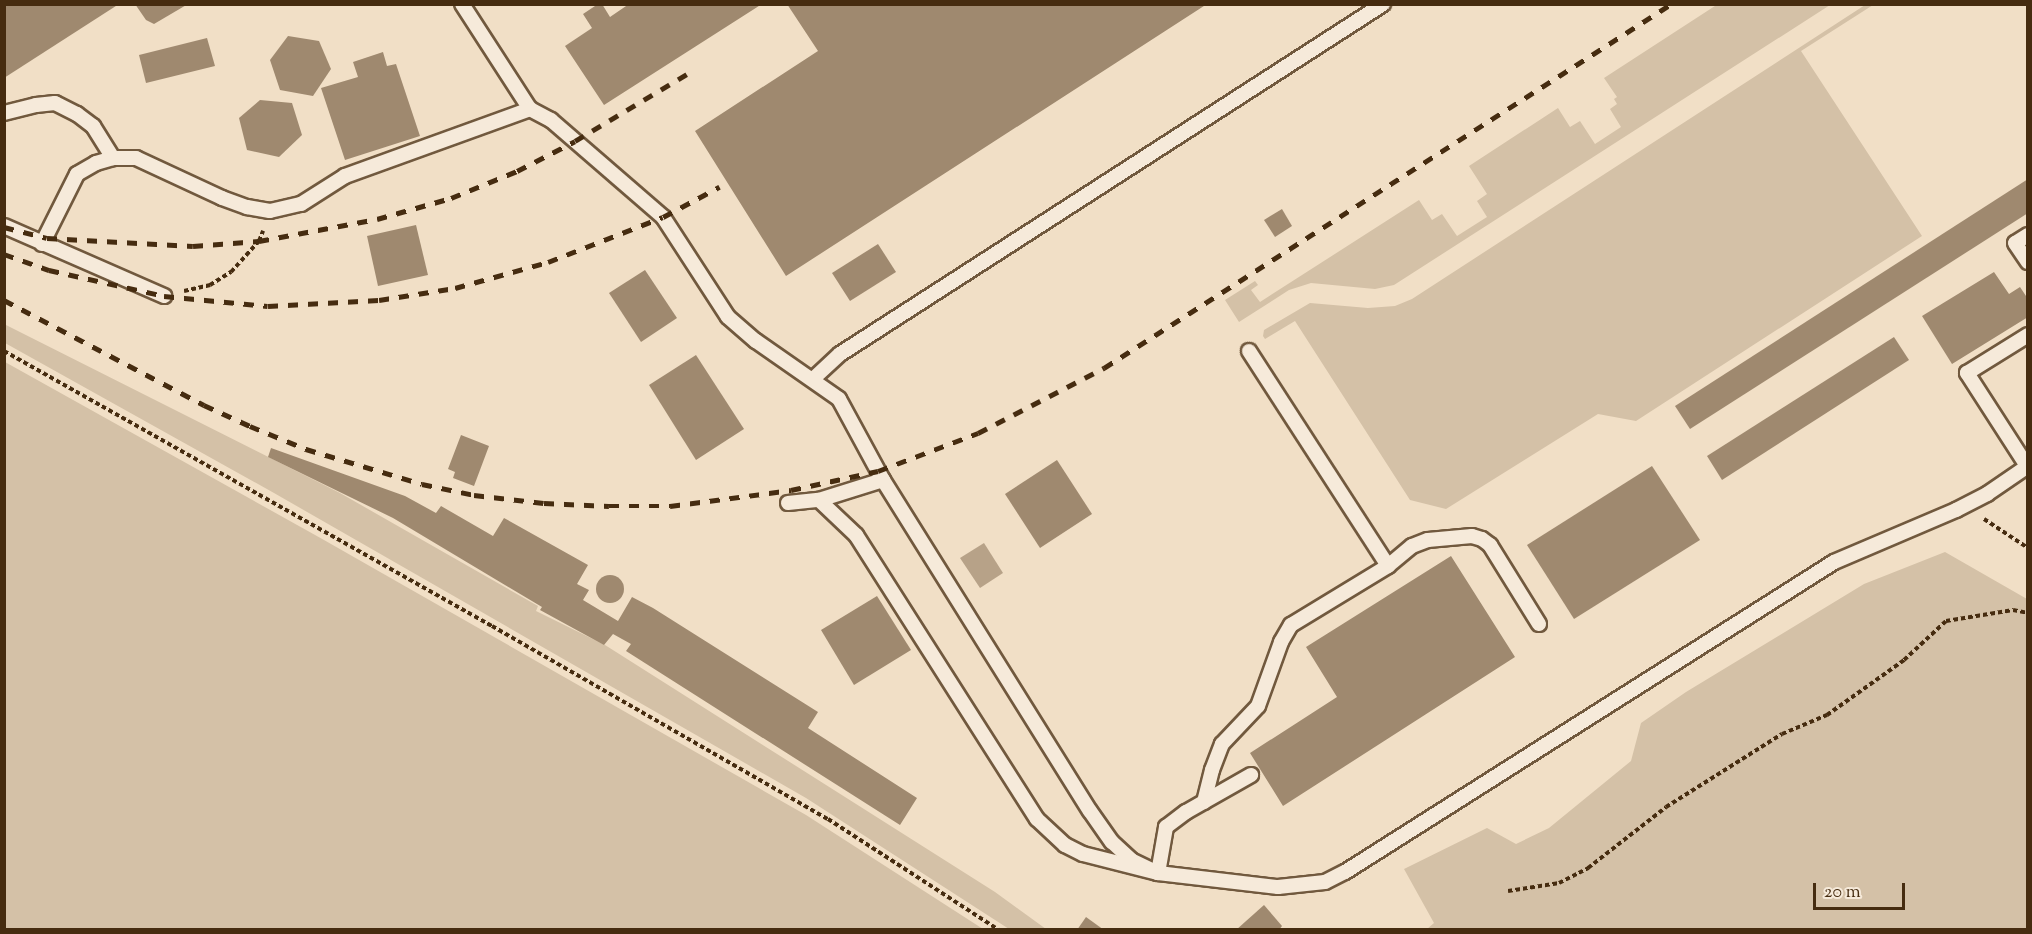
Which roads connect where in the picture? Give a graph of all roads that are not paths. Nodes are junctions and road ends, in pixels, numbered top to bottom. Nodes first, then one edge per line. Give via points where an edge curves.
1 (462, 4) edge
2 (1383, 4) edge
3 (530, 109) junction
4 (4, 113) edge
5 (113, 158) junction
6 (4, 226) edge
7 (2028, 235) edge
8 (42, 244) junction
9 (2028, 262) edge
10 (164, 296) road end
11 (2028, 335) edge
12 (1249, 351) dead end
13 (813, 379) junction
14 (2027, 466) edge
15 (883, 480) junction
16 (819, 500) junction
17 (788, 503) dead end
18 (1388, 566) junction
19 (1539, 624) dead end
20 (1251, 775) dead end
21 (1204, 802) junction
22 (1158, 873) junction

1 - 3 lane
2 - 13 lane via 840,354
3 - 5 lane via 345,176 301,204 270,211 222,198 136,158
3 - 13 lane via 551,120 648,202 663,217 728,317
4 - 5 lane via 55,103 93,126
5 - 8 lane via 77,174
6 - 8 lane
7 - 9 lane via 2015,243
8 - 10 lane
11 - 14 lane via 1967,373
12 - 18 lane
13 - 15 lane via 839,399
14 - 22 lane via 1964,506 1834,562 1325,882 1278,887
15 - 16 lane
15 - 22 lane via 1090,812 1131,860
16 - 17 lane
16 - 22 lane via 855,535 968,714 1050,834 1083,854
18 - 19 lane via 1412,546 1428,540 1472,536 1482,539 1490,545
18 - 21 lane via 1291,625 1258,706 1222,744
20 - 21 lane
21 - 22 lane via 1166,827

